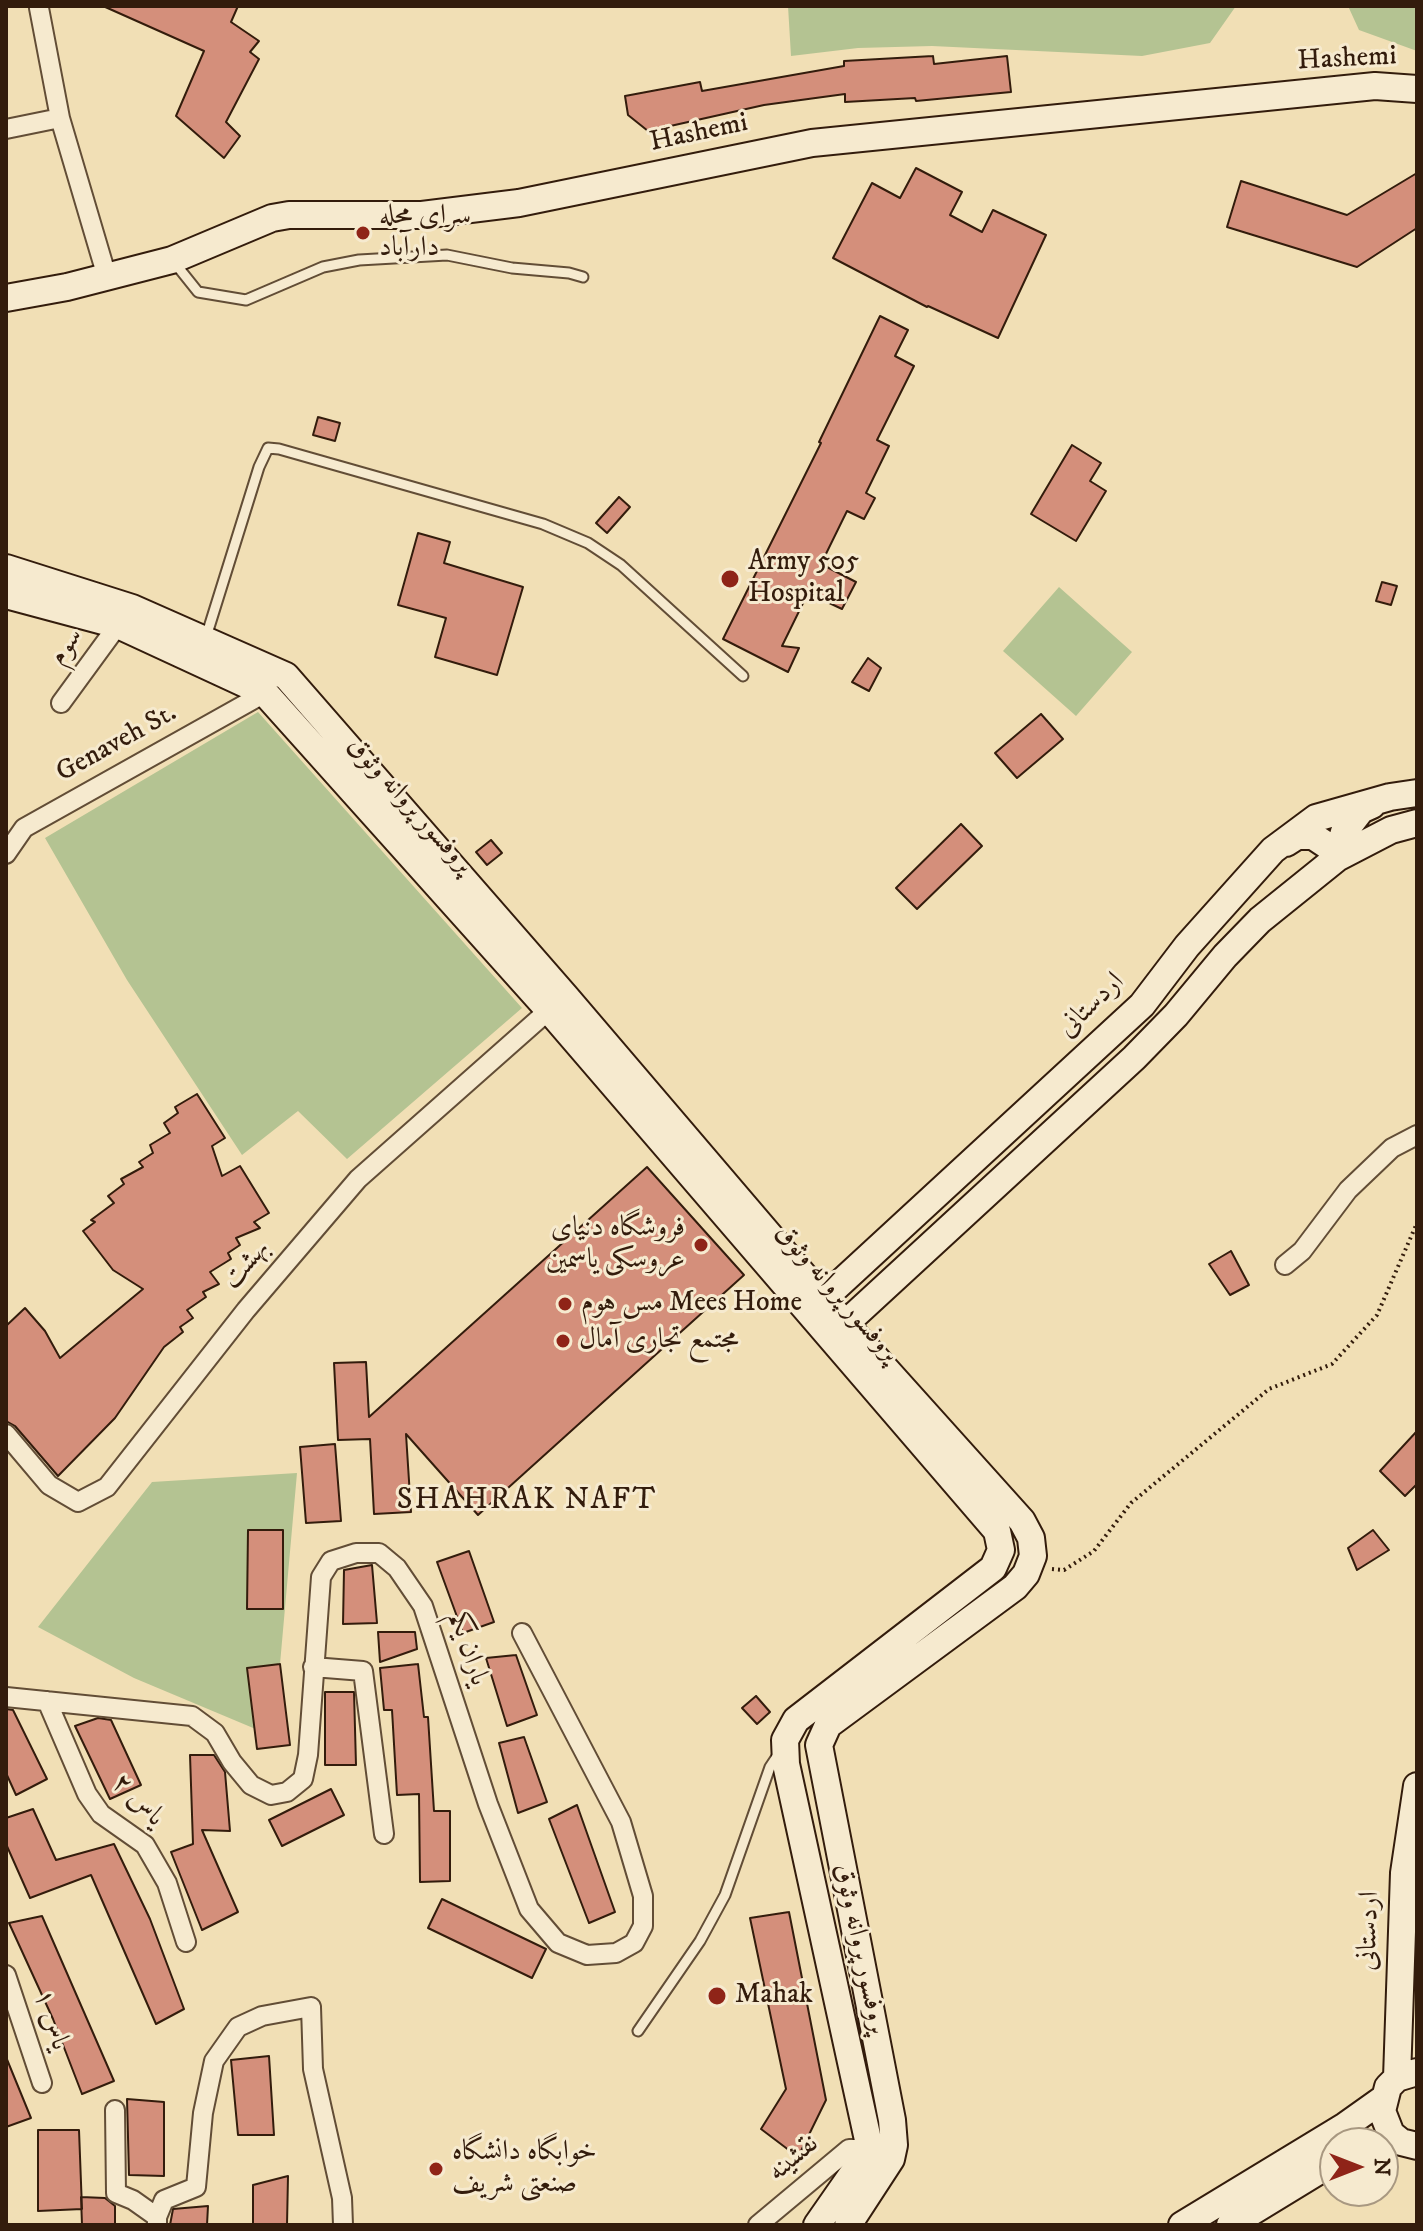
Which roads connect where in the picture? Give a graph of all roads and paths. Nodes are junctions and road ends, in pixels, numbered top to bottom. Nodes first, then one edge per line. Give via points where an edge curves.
1 (39, 8) dead end
2 (1417, 89) edge
3 (60, 118) junction
4 (6, 129) edge
5 (172, 260) junction
6 (107, 277) junction
7 (583, 277) dead end
8 (6, 298) edge
9 (8, 581) edge
10 (122, 616) junction
11 (201, 651) junction
12 (743, 676) dead end
13 (293, 683) junction
14 (265, 693) junction
15 (61, 703) dead end
16 (1417, 793) edge
17 (1390, 797) junction
18 (1417, 823) edge
19 (1273, 850) junction
20 (6, 854) edge
21 (1337, 858) junction
22 (558, 1004) junction
23 (1417, 1135) edge
24 (1417, 1223) edge
25 (1285, 1265) dead end
26 (816, 1305) junction
27 (838, 1330) junction
28 (6, 1434) edge
29 (1029, 1566) junction
30 (522, 1633) dead end
31 (313, 1667) junction
32 (6, 1697) edge
33 (47, 1701) junction
34 (785, 1743) junction
35 (819, 1745) junction
36 (1417, 1786) edge
37 (384, 1834) dead end
38 (186, 1942) dead end
39 (6, 1975) edge
40 (638, 2031) dead end
41 (42, 2083) dead end
42 (1399, 2083) edge
43 (115, 2110) dead end
44 (1381, 2127) edge
45 (882, 2147) junction
46 (1319, 2171) edge
47 (157, 2221) edge
48 (343, 2225) edge
49 (758, 2225) edge
50 (817, 2225) edge
51 (848, 2225) edge
52 (1182, 2225) edge
53 (1230, 2225) edge

1 - 3 street
2 - 5 main road, Hashemi via 1375,86 812,143 519,203 422,215 272,218
3 - 4 street
3 - 6 street
5 - 6 main road, Hashemi
5 - 7 lane via 198,292 246,300 323,267 359,260 447,255
6 - 8 main road, Hashemi
9 - 10 main road, پروفسور پروانه وثوق
10 - 11 main road, پروفسور پروانه وثوق
10 - 15 street, سوم
11 - 12 lane via 268,448 543,524 588,543 621,565
11 - 13 main road, پروفسور پروانه وثوق
11 - 14 main road, پروفسور پروانه وثوق
13 - 14 main road
13 - 22 main road, پروفسور پروانه وثوق
14 - 20 street, Genaveh St. via 24,828
14 - 22 main road, پروفسور پروانه وثوق
16 - 17 main road, اردستانی
17 - 19 main road, اردستانی via 1316,818
17 - 21 main road via 1361,810 1344,832
18 - 21 main road via 1391,830
19 - 21 main road via 1297,836 1313,836
19 - 26 main road, اردستانی via 1142,1005
21 - 27 main road via 1260,920 1134,1058
22 - 26 main road, پروفسور پروانه وثوق
22 - 28 street, بهشت via 358,1179 246,1310 107,1487 78,1502 49,1485
23 - 25 street via 1392,1148 1348,1190 1302,1251
24 - 29 path via 1377,1315 1332,1364 1269,1389 1131,1503 1094,1551 1064,1570
26 - 27 main road, پروفسور پروانه وثوق
27 - 29 main road, پروفسور پروانه وثوق via 1022,1521 1031,1538
27 - 34 main road, پروفسور پروانه وثوق via 997,1531 1001,1550 993,1568 796,1720
29 - 35 main road via 1015,1587 828,1725
30 - 31 street, یاران یکم via 621,1822 643,1896 643,1926 634,1943 616,1953 587,1955 558,1943 529,1909 488,1804 423,1606 397,1568 379,1553 331,1561 321,1577
31 - 33 street, یاران یکم via 303,1779 287,1792 271,1795 251,1785 215,1733 192,1716
31 - 37 street via 363,1671
32 - 33 street, یاران یکم
33 - 38 street, یاس ۲ via 87,1794 101,1814 145,1845 167,1883
34 - 35 main road
34 - 40 lane via 770,1767 725,1895
34 - 45 main road, پروفسور پروانه وثوق
35 - 45 main road, پروفسور پروانه وثوق via 892,2120
36 - 42 main road, اردستانی via 1404,1873
39 - 41 street, یاس ۱
42 - 44 main road, اردستانی via 1382,2111
42 - 52 main road via 1345,2126
43 - 47 street via 116,2193
45 - 49 street, نقشینه via 849,2149
45 - 50 main road
45 - 51 main road via 891,2159
46 - 53 main road
47 - 48 street via 164,2200 196,2187 214,2061 238,2027 262,2016 311,2007 313,2069 342,2198

